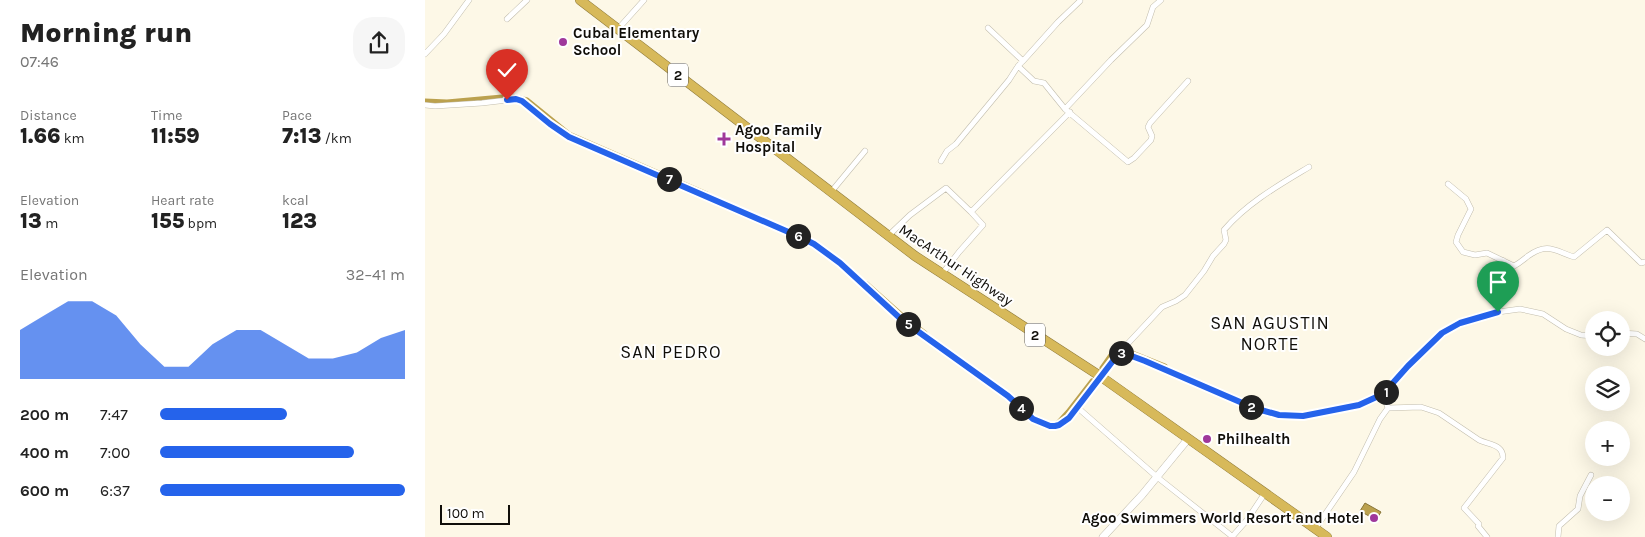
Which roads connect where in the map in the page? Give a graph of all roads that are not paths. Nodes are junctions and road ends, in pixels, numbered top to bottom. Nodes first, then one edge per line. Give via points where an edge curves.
1 (469, 0) edge
2 (527, 0) edge
3 (580, 0) edge
4 (644, 0) edge
5 (1161, 0) edge
6 (1080, 1) dead end
7 (507, 19) dead end
8 (988, 28) dead end
9 (618, 29) junction
10 (425, 54) edge
11 (1023, 61) junction
12 (1018, 66) junction
13 (1188, 81) dead end
14 (425, 105) edge
15 (1068, 110) junction
16 (865, 151) dead end
17 (941, 161) dead end
18 (1309, 167) dead end
19 (1448, 184) dead end
20 (831, 192) junction
21 (971, 212) junction
22 (889, 236) junction
23 (1504, 261) junction
24 (1645, 262) edge
25 (942, 274) junction
26 (1498, 312) junction
27 (1630, 334) edge
28 (1585, 335) edge
29 (1645, 339) edge
30 (1119, 353) junction
31 (1100, 376) junction
32 (1383, 394) junction
33 (1078, 408) junction
34 (1388, 408) junction
35 (1188, 439) junction
36 (1591, 475) dead end
37 (1157, 477) junction
38 (1265, 493) junction
39 (1315, 529) junction
40 (1103, 537) edge
41 (1233, 537) edge
42 (1327, 537) edge
43 (1487, 537) edge
44 (1558, 537) edge

1 - 10 street
2 - 7 street
3 - 9 highway, MacArthur Highway / 2
4 - 9 street
5 - 15 street via 1152,9 1147,25 1111,60
6 - 11 street
8 - 11 street
9 - 20 highway, MacArthur Highway / 2
11 - 12 street
12 - 15 street via 1032,80 1044,83
12 - 17 street
13 - 15 street via 1150,123 1151,140 1128,162
14 - 33 street via 522,101 569,137 814,244 855,276 902,320 1003,392 1033,419 1050,426 1059,425
15 - 21 street
16 - 20 street
18 - 30 street via 1279,184 1224,230 1224,244 1185,295 1162,307
19 - 23 street via 1466,199 1471,209 1458,235 1456,242 1459,248 1475,255 1487,253
20 - 22 highway, MacArthur Highway / 2
21 - 22 street via 946,188 910,215
21 - 25 street via 983,225
22 - 25 highway, MacArthur Highway / 2
23 - 24 street via 1514,266 1544,248 1560,250 1575,257 1607,230 1641,263
23 - 26 street via 1486,284
25 - 31 highway, MacArthur Highway / 2
26 - 28 street via 1520,309 1543,314 1566,330
26 - 32 street via 1460,323 1442,333
27 - 29 street
30 - 31 street
30 - 32 street via 1254,408 1279,415 1303,416 1347,408
31 - 33 street
31 - 35 highway, MacArthur Highway / 2
32 - 34 street
33 - 37 street
34 - 39 street via 1354,472
34 - 43 street via 1421,407 1439,412 1479,440 1497,446 1503,453 1503,458 1464,507
35 - 37 street
35 - 38 highway, MacArthur Highway / 2
36 - 44 street via 1580,496 1578,509 1559,526
37 - 40 street
37 - 41 street
38 - 39 highway, MacArthur Highway / 2
38 - 41 street
39 - 42 highway, MacArthur Highway / 2

